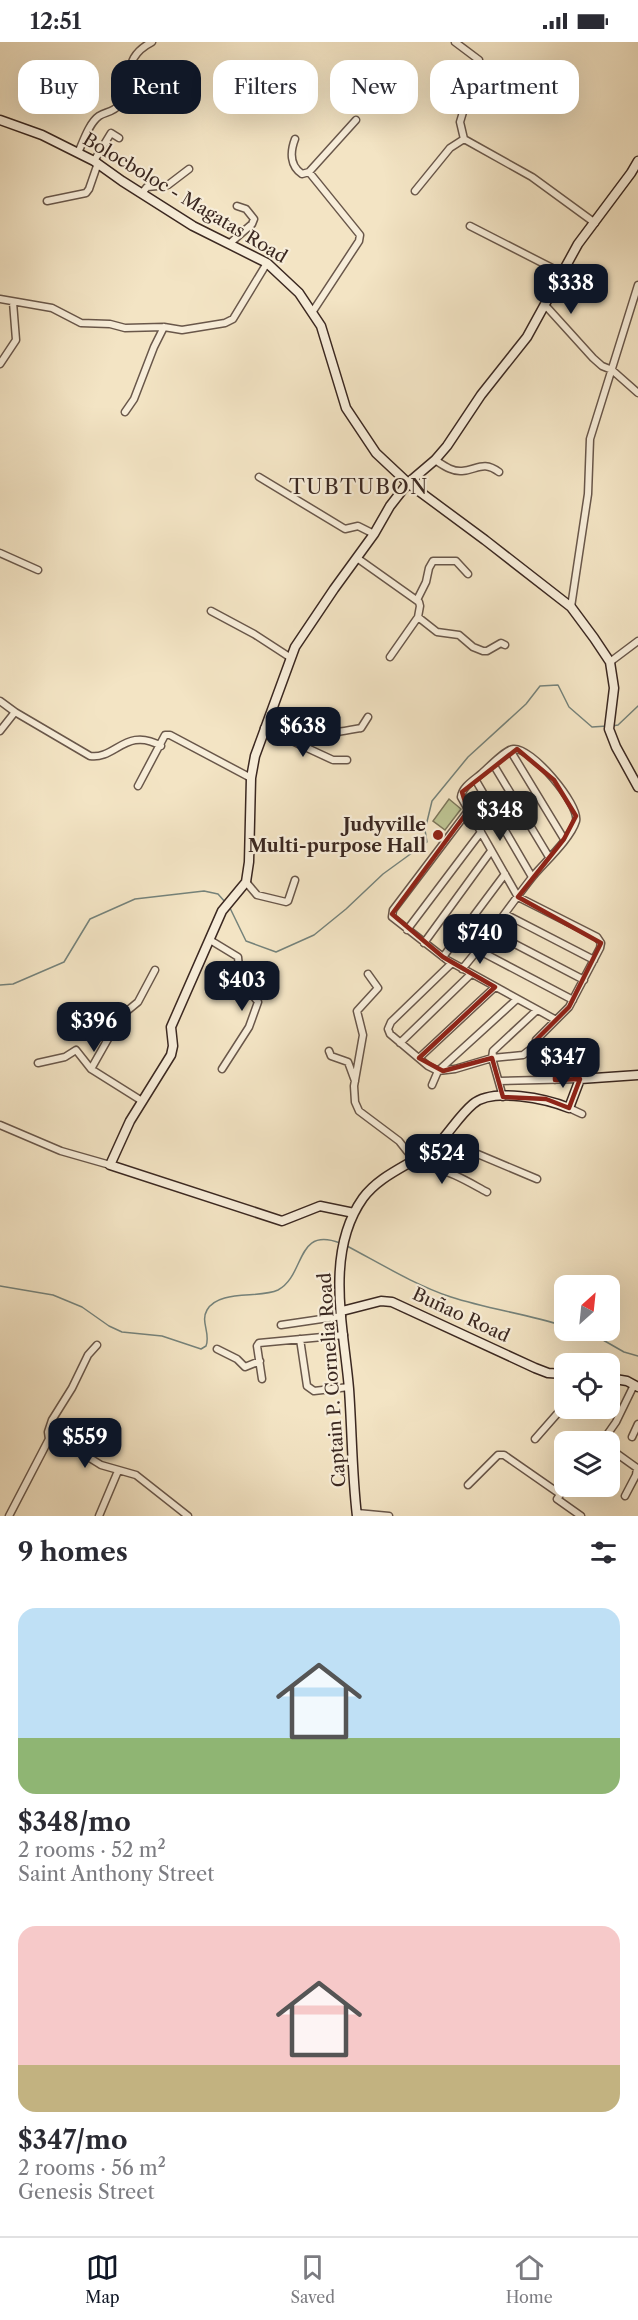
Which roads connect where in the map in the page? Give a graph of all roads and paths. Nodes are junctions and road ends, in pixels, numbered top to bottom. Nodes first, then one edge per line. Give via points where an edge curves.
1 (152, 42) edge
2 (457, 42) edge
3 (0, 120) edge
4 (356, 120) dead end
5 (119, 138) dead end
6 (295, 139) dead end
7 (464, 139) junction
8 (78, 153) junction
9 (638, 161) edge
10 (96, 162) junction
11 (189, 169) dead end
12 (309, 172) junction
13 (415, 190) dead end
14 (142, 193) junction
15 (47, 201) dead end
16 (237, 206) dead end
17 (595, 223) junction
18 (470, 226) dead end
19 (229, 244) junction
20 (267, 263) junction
21 (562, 273) junction
22 (638, 285) edge
23 (0, 299) edge
24 (13, 302) junction
25 (545, 305) junction
26 (313, 311) junction
27 (164, 327) junction
28 (0, 364) edge
29 (612, 370) junction
30 (638, 393) edge
31 (125, 412) dead end
32 (435, 460) junction
33 (499, 472) dead end
34 (259, 477) dead end
35 (408, 483) junction
36 (374, 534) junction
37 (0, 553) edge
38 (357, 558) junction
39 (38, 570) dead end
40 (468, 574) dead end
41 (417, 600) junction
42 (571, 607) junction
43 (211, 612) dead end
44 (418, 617) junction
45 (638, 641) edge
46 (505, 645) dead end
47 (390, 657) dead end
48 (291, 658) junction
49 (610, 662) junction
50 (0, 701) edge
51 (15, 712) junction
52 (368, 717) dead end
53 (265, 725) junction
54 (0, 731) edge
55 (161, 746) junction
56 (510, 750) junction
57 (347, 760) dead end
58 (493, 764) junction
59 (251, 778) junction
60 (475, 779) junction
61 (138, 786) dead end
62 (638, 787) edge
63 (468, 811) junction
64 (481, 832) junction
65 (564, 839) junction
66 (491, 851) junction
67 (549, 857) junction
68 (505, 874) junction
69 (532, 877) junction
70 (295, 880) dead end
71 (246, 882) junction
72 (518, 897) junction
73 (505, 914) junction
74 (407, 930) junction
75 (492, 932) junction
76 (210, 940) junction
77 (424, 943) junction
78 (478, 950) junction
79 (443, 957) junction
80 (594, 960) junction
81 (452, 963) junction
82 (462, 969) junction
83 (154, 970) dead end
84 (368, 974) dead end
85 (471, 974) junction
86 (584, 980) junction
87 (495, 987) junction
88 (517, 999) junction
89 (573, 1000) junction
90 (537, 1010) junction
91 (556, 1020) junction
92 (400, 1043) junction
93 (536, 1045) junction
94 (329, 1051) dead end
95 (419, 1058) junction
96 (492, 1058) junction
97 (38, 1063) dead end
98 (91, 1069) junction
99 (222, 1069) dead end
100 (438, 1071) junction
101 (638, 1075) edge
102 (580, 1079) junction
103 (555, 1080) junction
104 (355, 1082) junction
105 (499, 1082) junction
106 (432, 1085) dead end
107 (503, 1097) junction
108 (141, 1101) junction
109 (569, 1108) junction
110 (582, 1114) dead end
111 (0, 1125) edge
112 (442, 1139) junction
113 (412, 1161) junction
114 (110, 1165) junction
115 (537, 1179) dead end
116 (487, 1192) dead end
117 (354, 1213) junction
118 (342, 1314) junction
119 (281, 1325) dead end
120 (344, 1335) junction
121 (300, 1340) junction
122 (97, 1344) dead end
123 (218, 1349) dead end
124 (260, 1361) junction
125 (554, 1373) edge
126 (262, 1379) dead end
127 (620, 1381) edge
128 (636, 1386) edge
129 (348, 1387) junction
130 (554, 1417) edge
131 (638, 1424) edge
132 (610, 1431) edge
133 (632, 1437) dead end
134 (49, 1439) junction
135 (535, 1439) dead end
136 (620, 1457) edge
137 (117, 1471) junction
138 (468, 1485) dead end
139 (554, 1490) edge
140 (625, 1496) dead end
141 (558, 1497) edge
142 (357, 1514) edge
143 (9, 1516) edge
144 (99, 1516) edge
145 (188, 1516) edge
146 (389, 1516) edge
147 (581, 1516) edge

1 - 8 street via 136,52 119,104 98,116
2 - 7 street via 479,60 460,122
3 - 8 street, Bolocboloc - Magatas Road
4 - 12 street
5 - 10 street via 111,133
6 - 12 street via 291,155 295,168 302,174
7 - 13 street via 450,148
7 - 17 street via 532,177
8 - 10 street, Bolocboloc - Magatas Road
9 - 17 street
10 - 14 street, Bolocboloc - Magatas Road
10 - 15 street via 86,193
11 - 14 street via 168,184 147,187
12 - 26 street via 360,235
14 - 19 street, Bolocboloc - Magatas Road
16 - 19 street via 246,209 254,219
17 - 21 street
18 - 21 street
19 - 20 street, Bolocboloc - Magatas Road
20 - 26 street, Bolocboloc - Magatas Road via 299,292
20 - 27 street via 232,319 191,330
21 - 25 street
22 - 29 street
23 - 24 street
24 - 27 street via 52,308 81,323
24 - 28 street via 16,340
25 - 29 street via 593,358
25 - 32 street via 527,337
26 - 35 street, Bolocboloc - Magatas Road via 346,408 376,453
27 - 31 street
29 - 30 street
29 - 42 street via 590,439 588,494
32 - 33 street via 455,471 477,466
32 - 35 street
34 - 36 street via 345,529 358,526
35 - 36 street
35 - 42 street, Bolocboloc - Magatas Road
36 - 38 street
37 - 39 street
38 - 41 street
38 - 48 street via 306,628
40 - 41 street via 456,561 433,561
41 - 44 street
42 - 49 street, Bolocboloc - Magatas Road
43 - 48 street
44 - 46 street via 438,632 459,635 483,651
44 - 47 street
45 - 49 street
48 - 53 street
49 - 62 street, Bolocboloc - Magatas Road via 614,688 610,725 616,747
50 - 51 street
51 - 54 street
51 - 55 street via 90,756 139,739
52 - 53 street via 361,728 322,735
53 - 57 street via 333,760
53 - 59 street
55 - 59 street via 165,735 170,735
55 - 61 street
56 - 58 street
56 - 65 street
56 - 65 street via 517,749 533,759 564,793 576,816
58 - 60 street
58 - 67 street
59 - 71 street
60 - 63 street via 461,794
60 - 69 street
63 - 64 street
63 - 74 street via 393,910 393,918
64 - 66 street
64 - 74 street
65 - 67 street
66 - 68 street
66 - 77 street
67 - 69 street
68 - 72 street
68 - 79 street
69 - 72 street
70 - 71 street via 286,902 256,895
71 - 76 street via 228,903
72 - 73 street
72 - 80 street via 597,938 601,945
73 - 75 street
73 - 80 street
74 - 77 street
75 - 78 street
75 - 86 street
76 - 99 street via 238,957 240,979 258,1002 249,1027
76 - 108 street via 171,1027 171,1055
77 - 79 street
78 - 82 street
78 - 89 street
79 - 81 street
80 - 86 street
81 - 82 street
81 - 92 street via 391,1022 388,1032
82 - 85 street
83 - 98 street via 138,1002 121,1016
84 - 104 street via 378,988 357,1011 363,1035
85 - 87 street
85 - 92 street
86 - 89 street
87 - 88 street
87 - 95 street
88 - 90 street
88 - 100 street
89 - 91 street
90 - 91 street
90 - 96 street via 495,1048
91 - 93 street via 536,1040
92 - 95 street
93 - 96 street via 523,1055
93 - 103 street via 555,1061
94 - 104 street via 331,1056 348,1062
95 - 100 street
96 - 100 street
96 - 105 street
97 - 98 street via 65,1058 76,1050
98 - 108 street
100 - 106 street
101 - 102 street
102 - 103 street
102 - 109 street
103 - 105 street
104 - 113 street via 359,1111 399,1142
105 - 107 street
107 - 109 street, Captain P. Cornelia Road via 546,1099
107 - 112 street, Captain P. Cornelia Road via 472,1105
108 - 114 street
109 - 110 street
111 - 114 street via 61,1151
112 - 113 street, Captain P. Cornelia Road
112 - 115 street
113 - 116 street via 422,1169 430,1167
113 - 117 street, Captain P. Cornelia Road via 371,1190
114 - 117 street via 282,1221 320,1206
117 - 118 street, Captain P. Cornelia Road via 341,1256
118 - 119 street
118 - 120 street, Captain P. Cornelia Road
118 - 125 street, Buñao Road via 381,1301 392,1302
120 - 121 street
120 - 129 street, Captain P. Cornelia Road
121 - 124 street via 259,1343
121 - 129 street via 309,1389
122 - 134 street via 52,1420
123 - 124 street via 245,1367
124 - 126 street
127 - 128 street
128 - 132 street
129 - 142 street, Captain P. Cornelia Road
130 - 135 street
131 - 133 street
134 - 137 street via 63,1440
134 - 143 street
136 - 140 street via 638,1468
137 - 144 street
137 - 145 street via 136,1475
138 - 139 street via 498,1455 504,1455
141 - 147 street
142 - 146 street

